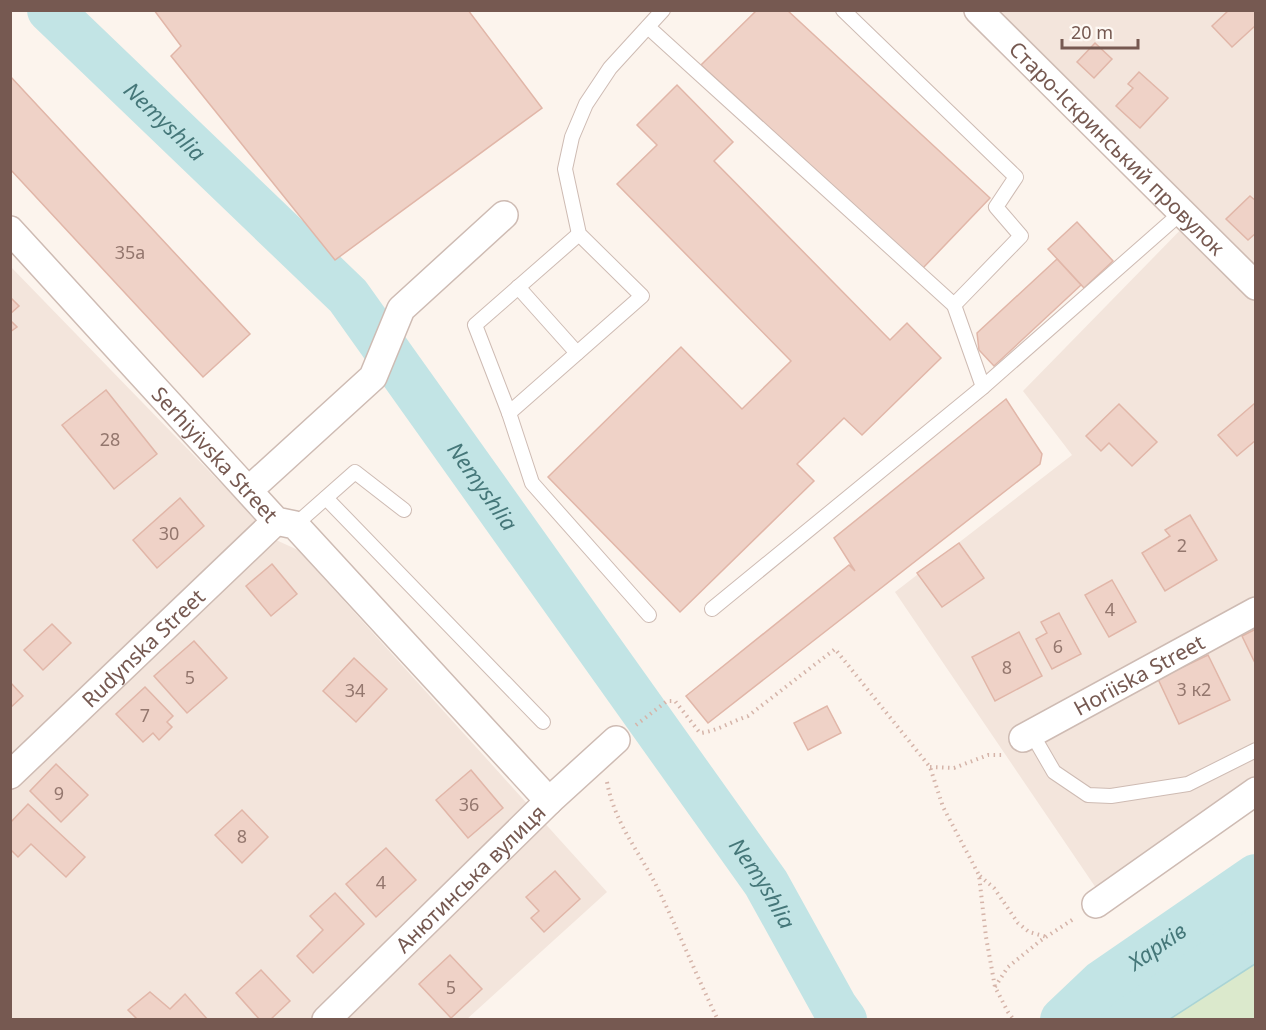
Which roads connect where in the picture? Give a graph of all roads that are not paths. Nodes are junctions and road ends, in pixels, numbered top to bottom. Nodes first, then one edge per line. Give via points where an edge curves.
1 (663, 10) edge
2 (843, 10) edge
3 (978, 10) edge
4 (648, 27) junction
5 (1182, 212) junction
6 (504, 215) dead end
7 (10, 230) edge
8 (579, 234) junction
9 (1256, 286) edge
10 (518, 287) junction
11 (954, 304) junction
12 (577, 353) junction
13 (982, 387) junction
14 (508, 413) junction
15 (249, 490) junction
16 (326, 498) junction
17 (404, 510) dead end
18 (285, 523) junction
19 (712, 609) dead end
20 (1256, 611) edge
21 (649, 615) dead end
22 (543, 722) dead end
23 (1023, 742) joint
24 (611, 745) road end
25 (1256, 750) edge
26 (10, 775) edge
27 (1256, 791) edge
28 (549, 801) junction
29 (1096, 904) road end
30 (326, 1020) edge

1 - 4 lane
2 - 11 lane via 1016,177 996,207 1022,236
3 - 5 street, Старо-Іскринський провулок
4 - 8 lane via 610,68 586,104 572,137 565,169
4 - 11 lane
5 - 9 street, Старо-Іскринський провулок
5 - 13 lane
6 - 15 street via 401,309 373,377
7 - 15 street, Serhiyivska Street
8 - 10 lane
8 - 12 lane via 642,296
10 - 12 lane
10 - 14 lane via 475,325
11 - 13 lane
12 - 14 lane
13 - 19 lane
14 - 21 lane via 532,483
15 - 18 street, Serhiyivska Street
16 - 17 lane via 355,472
16 - 18 lane
16 - 22 lane
18 - 26 street, Rudynska Street
18 - 28 street, Serhiyivska Street
20 - 23 street, Horiiska Street
23 - 25 lane via 1054,772 1088,795 1111,796 1188,784
24 - 28 street, Анютинська вулиця
27 - 29 street
28 - 30 street, Анютинська вулиця

